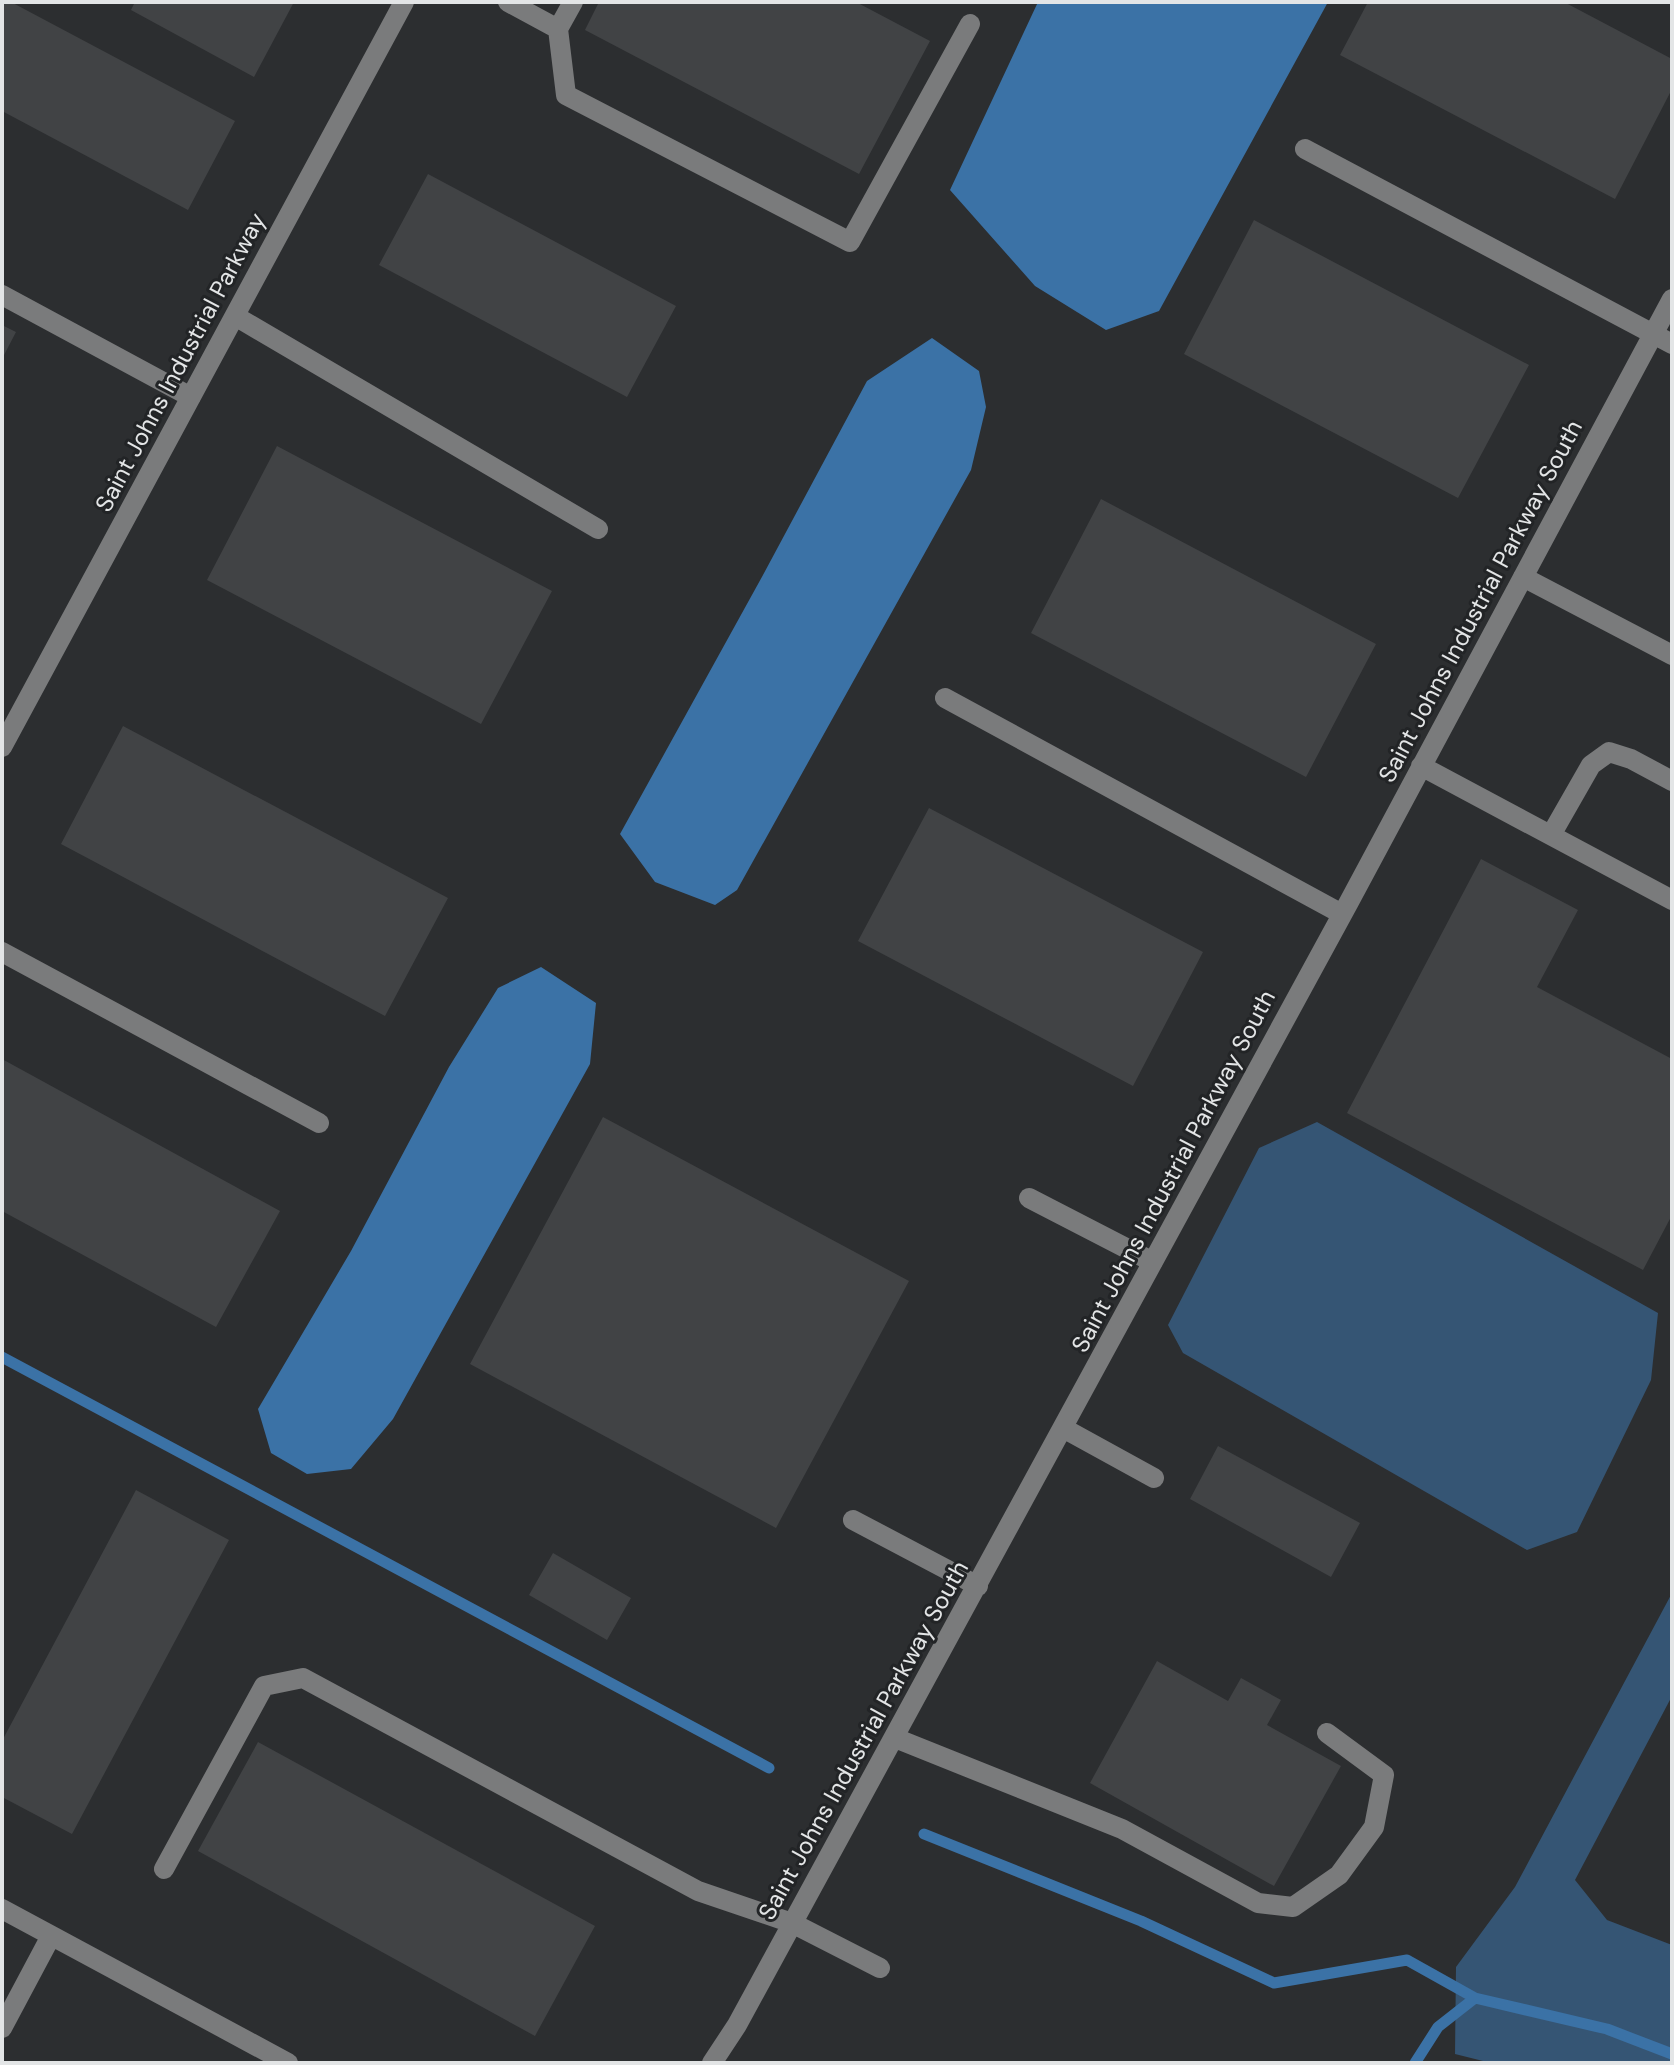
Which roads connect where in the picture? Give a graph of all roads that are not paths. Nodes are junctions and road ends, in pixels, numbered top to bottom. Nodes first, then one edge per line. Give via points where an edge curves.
1 (404, 2) edge
2 (508, 2) edge
3 (573, 2) edge
4 (970, 24) dead end
5 (558, 29) junction
6 (1305, 149) dead end
7 (2, 295) edge
8 (1672, 299) edge
9 (235, 316) junction
10 (1654, 333) junction
11 (1672, 344) edge
12 (191, 397) junction
13 (598, 529) dead end
14 (1523, 577) junction
15 (1672, 655) edge
16 (945, 698) dead end
17 (2, 747) edge
18 (1421, 766) junction
19 (1672, 781) edge
20 (1551, 835) junction
21 (1672, 900) edge
22 (1342, 914) junction
23 (2, 952) edge
24 (319, 1123) dead end
25 (1029, 1198) dead end
26 (1153, 1262) junction
27 (1063, 1428) junction
28 (1154, 1478) dead end
29 (853, 1520) dead end
30 (978, 1586) junction
31 (1327, 1733) dead end
32 (895, 1738) junction
33 (164, 1869) dead end
34 (2, 1909) edge
35 (792, 1923) junction
36 (51, 1936) junction
37 (880, 1968) dead end
38 (2, 2028) edge
39 (288, 2063) edge
40 (712, 2063) edge

1 - 9 street, Saint Johns Industrial Parkway
2 - 5 street
3 - 5 street
4 - 5 street via 850,242 566,95
6 - 10 street
7 - 12 street
8 - 10 street, Saint Johns Industrial Parkway South
9 - 12 street, Saint Johns Industrial Parkway
9 - 13 street
10 - 11 street
10 - 14 street, Saint Johns Industrial Parkway South
12 - 17 street, Saint Johns Industrial Parkway
14 - 15 street
14 - 18 street, Saint Johns Industrial Parkway South
16 - 22 street
18 - 20 street
18 - 22 street, Saint Johns Industrial Parkway South
19 - 20 street via 1609,752 1591,765
20 - 21 street
22 - 26 street, Saint Johns Industrial Parkway South
23 - 24 street
25 - 26 street
26 - 27 street, Saint Johns Industrial Parkway South
27 - 28 street
27 - 30 street, Saint Johns Industrial Parkway South
29 - 30 street
30 - 32 street, Saint Johns Industrial Parkway South
31 - 32 street via 1384,1775 1374,1827 1339,1875 1293,1907 1258,1903 1122,1829
32 - 35 street, Saint Johns Industrial Parkway South
33 - 35 street via 264,1686 303,1678 698,1891
34 - 36 street
35 - 37 street
35 - 40 street, Saint Johns Industrial Parkway South
36 - 38 street
36 - 39 street

